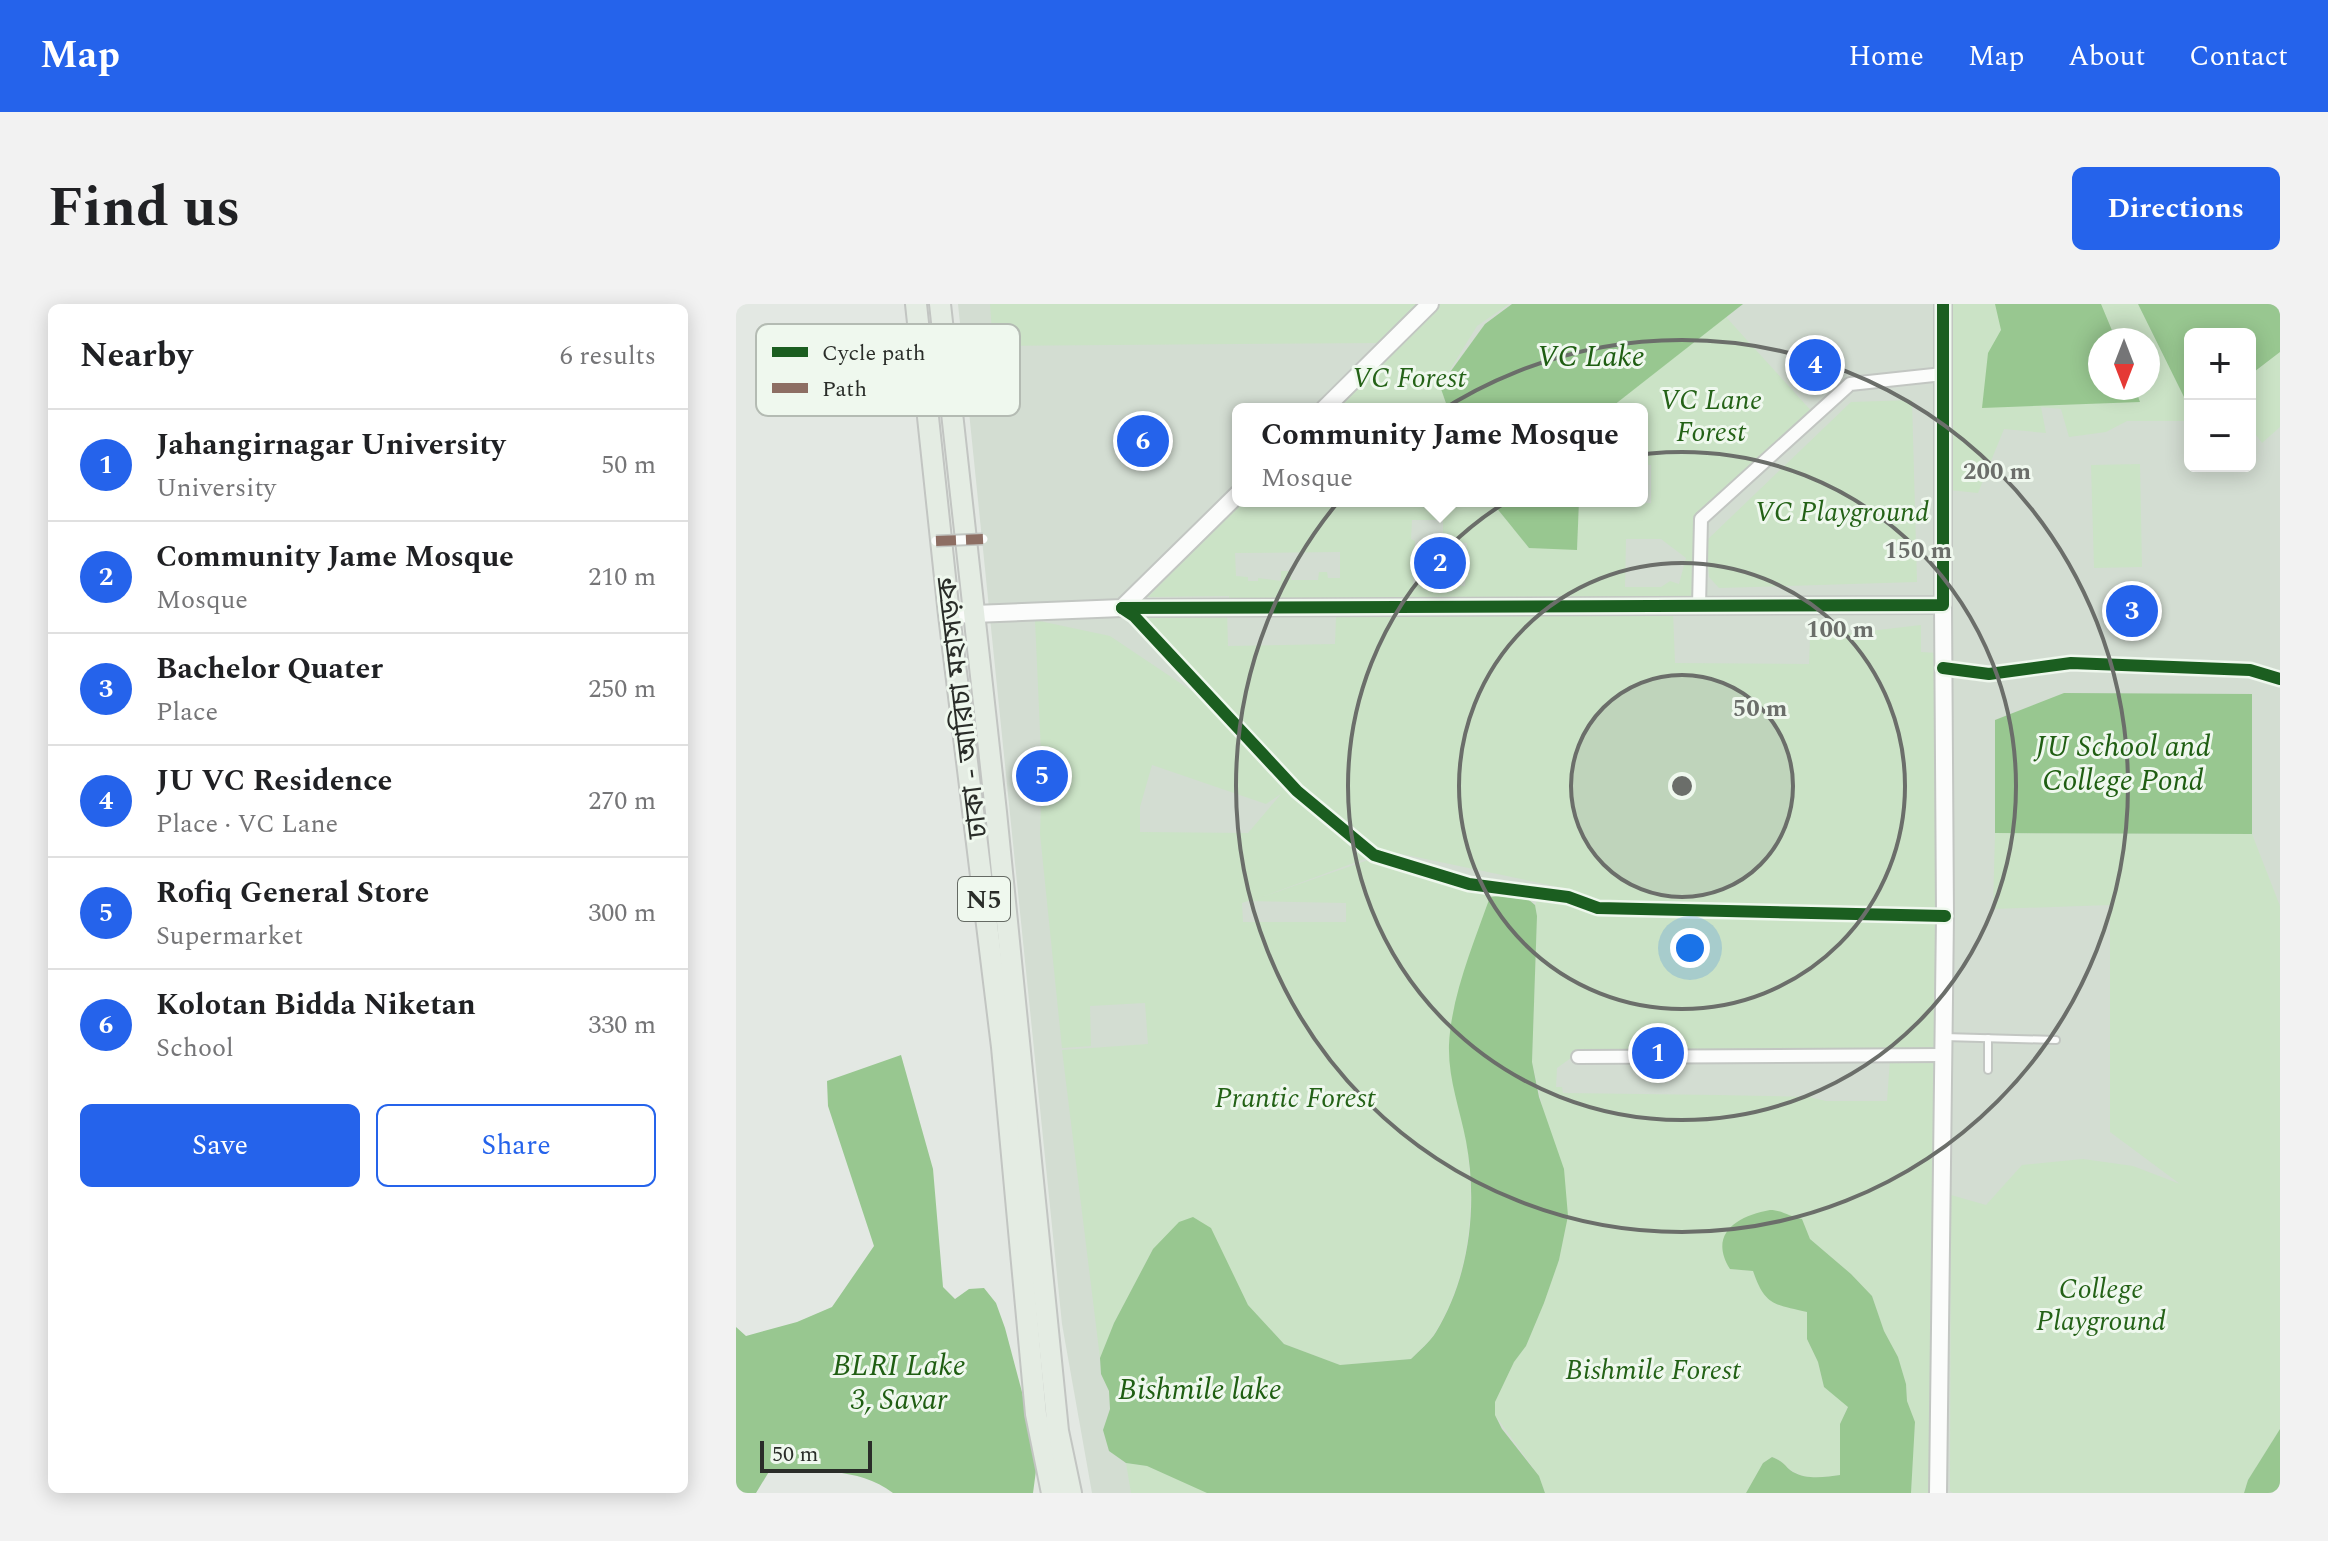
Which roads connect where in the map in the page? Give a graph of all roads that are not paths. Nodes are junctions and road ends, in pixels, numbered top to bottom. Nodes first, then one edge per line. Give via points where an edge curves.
1 (916, 304) edge
2 (940, 304) edge
3 (1430, 304) edge
4 (1943, 304) edge
5 (918, 324) edge
6 (942, 324) edge
7 (1943, 374) junction
8 (1330, 403) edge
9 (928, 416) edge
10 (953, 416) edge
11 (1232, 500) edge
12 (983, 539) dead end
13 (936, 541) dead end
14 (1943, 605) junction
15 (1699, 606) junction
16 (1122, 608) junction
17 (949, 615) junction
18 (975, 615) junction
19 (1943, 668) junction
20 (2280, 679) edge
21 (1945, 916) junction
22 (1943, 1037) junction
23 (1988, 1038) junction
24 (2056, 1040) dead end
25 (1943, 1055) junction
26 (1578, 1057) dead end
27 (1988, 1070) dead end
28 (1052, 1493) edge
29 (1071, 1493) edge
30 (1938, 1493) edge

1 - 5 highway, ঢাকা - আরিচা মহাসড়ক / N5
2 - 6 highway, ঢাকা - আরিচা মহাসড়ক / N5
3 - 8 street
4 - 7 street
7 - 14 street
7 - 15 street via 1850,384 1701,519
9 - 17 highway, ঢাকা - আরিচা মহাসড়ক / N5
10 - 18 highway, ঢাকা - আরিচা মহাসড়ক / N5
11 - 16 street
12 - 13 street, bridge
14 - 15 street
14 - 19 street
15 - 16 street
16 - 18 street
16 - 21 street via 1297,791 1374,855 1469,884 1568,897 1598,908
17 - 18 street
17 - 28 highway, ঢাকা - আরিচা মহাসড়ক / N5 via 1002,1047 1036,1414
18 - 29 highway, ঢাকা - আরিচা মহাসড়ক / N5 via 1058,1431
19 - 20 street via 1989,674 2071,663 2250,670
19 - 21 street
21 - 22 street
22 - 23 lane
22 - 25 street
23 - 24 lane
23 - 27 lane
25 - 26 street
25 - 30 street

